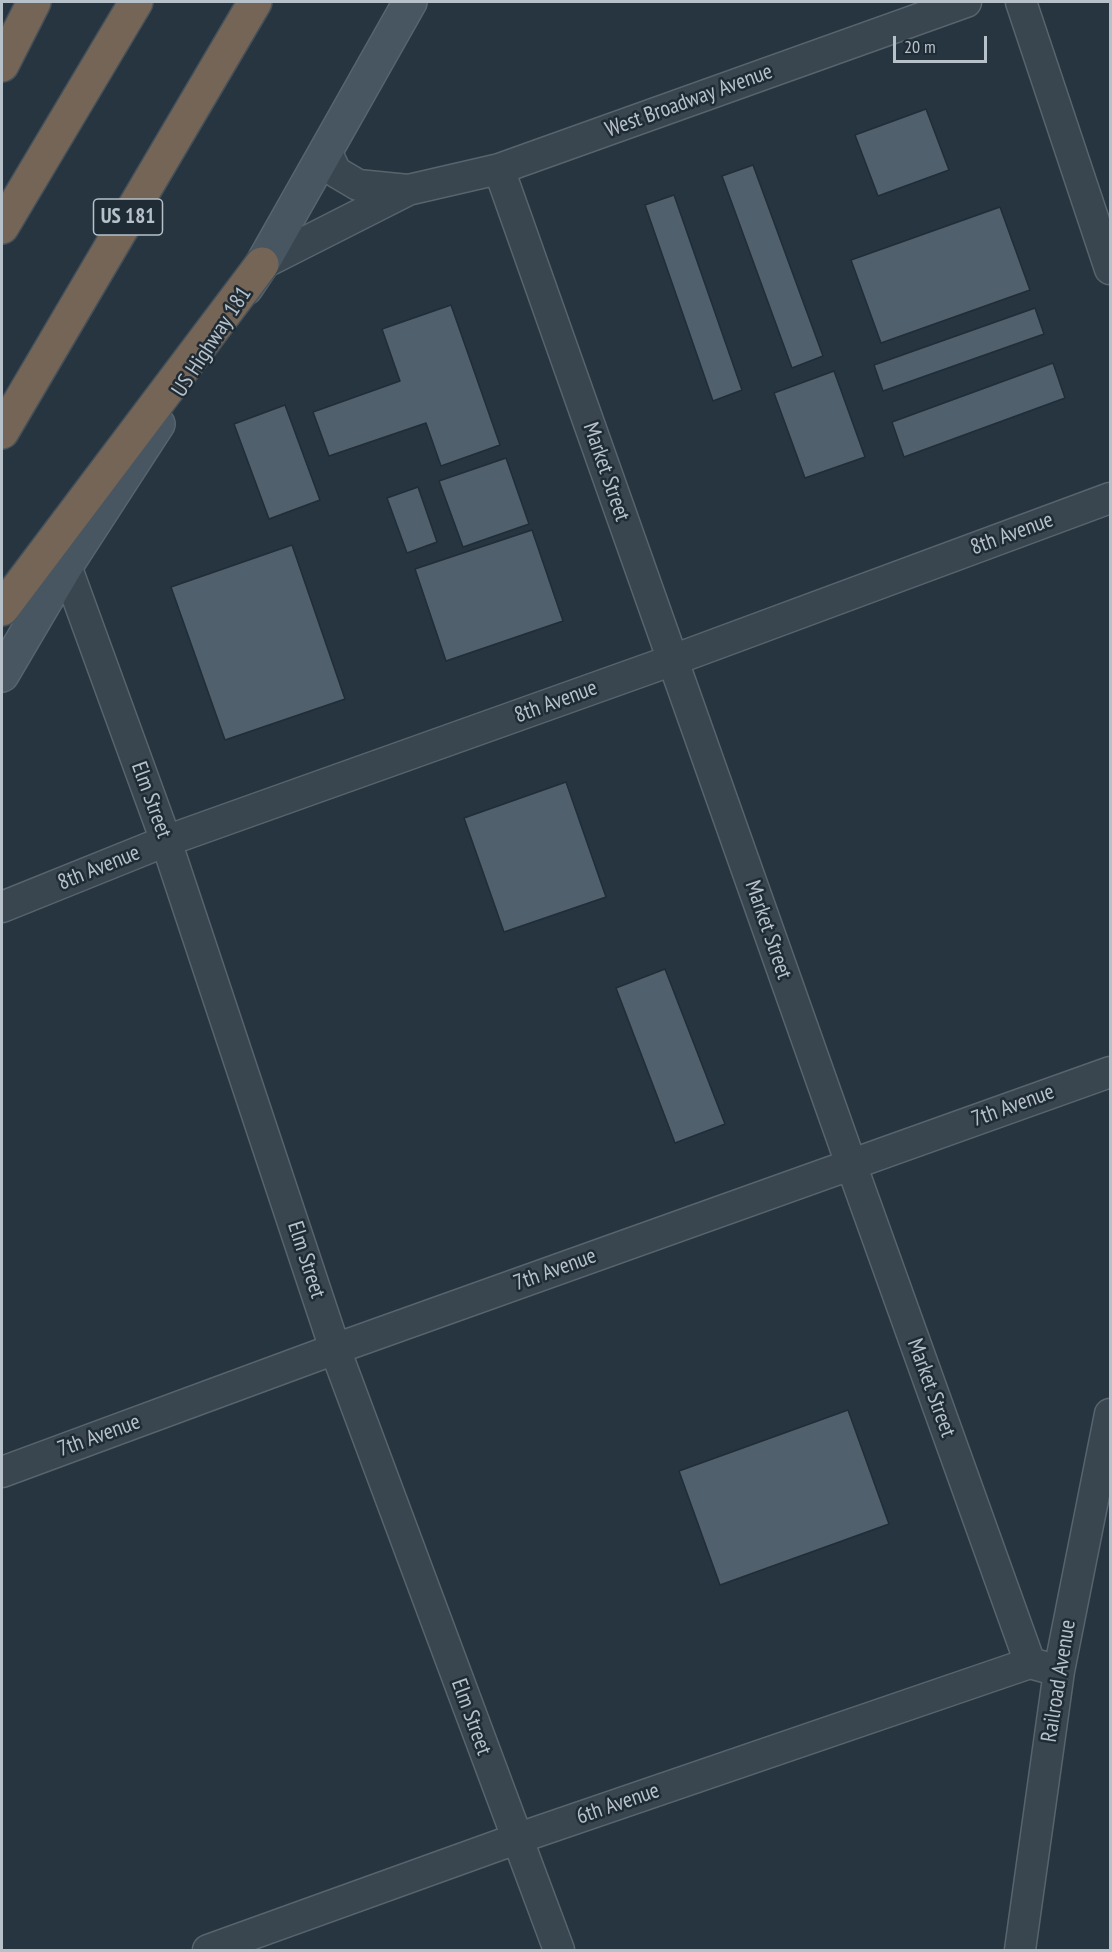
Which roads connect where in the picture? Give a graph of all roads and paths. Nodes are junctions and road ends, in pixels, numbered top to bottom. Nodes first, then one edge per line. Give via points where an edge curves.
1 (32, 2) edge
2 (136, 2) edge
3 (255, 2) edge
4 (410, 2) edge
5 (966, 2) edge
6 (1021, 2) edge
7 (2, 48) edge
8 (2, 65) edge
9 (326, 151) junction
10 (499, 169) junction
11 (408, 190) junction
12 (2, 228) edge
13 (262, 264) junction
14 (1110, 269) edge
15 (2, 432) edge
16 (1110, 498) edge
17 (66, 566) junction
18 (2, 609) edge
19 (673, 660) junction
20 (2, 675) edge
21 (166, 841) junction
22 (2, 907) edge
23 (1110, 1072) edge
24 (851, 1164) junction
25 (335, 1349) junction
26 (1110, 1414) edge
27 (2, 1472) edge
28 (1030, 1663) junction
29 (1059, 1671) junction
30 (516, 1839) junction
31 (208, 1950) edge
32 (559, 1950) edge
33 (1020, 1950) edge

1 - 7 main road
1 - 8 highway
2 - 12 highway
3 - 15 highway, US 181
4 - 9 main road, US Highway 181
5 - 10 street, West Broadway Avenue
6 - 14 street
9 - 11 street, West Broadway Avenue via 336,172 358,185
9 - 13 main road, US Highway 181
10 - 11 street, West Broadway Avenue
10 - 19 street, Market Street
11 - 13 street, West Broadway Avenue
13 - 17 main road, US Highway 181
13 - 18 highway
16 - 19 street, 8th Avenue
17 - 20 main road, US Highway 181
17 - 21 street, Elm Street
19 - 21 street, 8th Avenue
19 - 24 street, Market Street
21 - 22 street, 8th Avenue
21 - 25 street, Elm Street
23 - 24 street, 7th Avenue
24 - 25 street, 7th Avenue
24 - 28 street, Market Street
25 - 27 street, 7th Avenue
25 - 30 street, Elm Street
26 - 29 street, Railroad Avenue
28 - 29 street
28 - 30 street, 6th Avenue
29 - 33 street, Railroad Avenue
30 - 31 street, 6th Avenue
30 - 32 street, Elm Street

